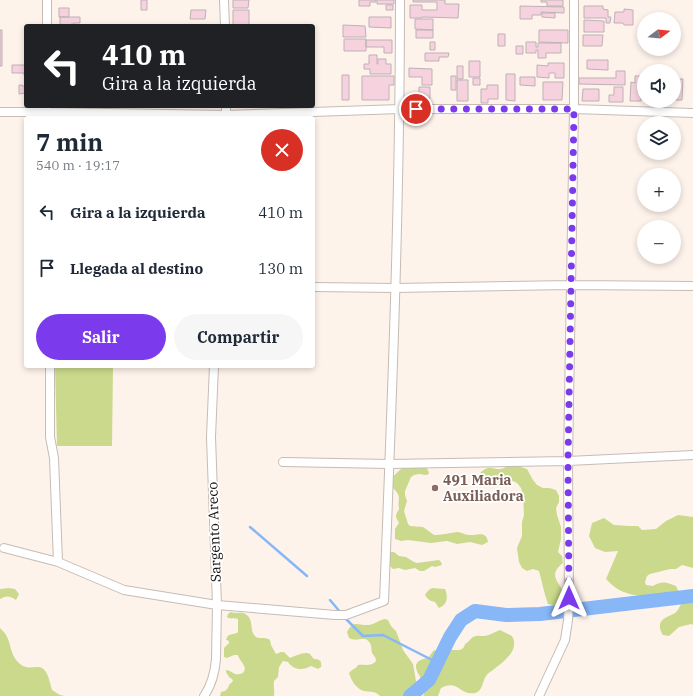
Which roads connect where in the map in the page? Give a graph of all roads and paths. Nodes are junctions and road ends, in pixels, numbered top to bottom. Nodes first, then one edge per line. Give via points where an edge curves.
1 (47, 0) edge
2 (224, 0) edge
3 (400, 0) edge
4 (574, 0) edge
5 (47, 24) edge
6 (225, 24) edge
7 (400, 109) junction
8 (574, 109) junction
9 (0, 112) edge
10 (47, 112) edge
11 (693, 113) edge
12 (190, 116) edge
13 (248, 116) edge
14 (570, 285) junction
15 (693, 286) edge
16 (315, 287) edge
17 (395, 288) junction
18 (50, 368) edge
19 (214, 368) edge
20 (693, 455) edge
21 (568, 461) junction
22 (283, 462) dead end
23 (389, 464) junction
24 (4, 548) dead end
25 (58, 562) junction
26 (217, 605) junction
27 (204, 696) edge
28 (539, 696) edge

1 - 5 street
2 - 6 street
3 - 7 street
4 - 8 street
7 - 8 street
7 - 13 street
7 - 17 street
8 - 11 street
8 - 14 street
9 - 10 street
10 - 12 street
14 - 15 street
14 - 17 street
14 - 21 street
16 - 17 street
17 - 23 street
18 - 25 street via 50,437 54,458
19 - 26 street, Sargento Areco via 211,437
20 - 21 street
21 - 23 street
21 - 28 street via 568,620 565,640
22 - 23 street
23 - 26 street via 384,601 346,615
24 - 25 street
25 - 26 street via 124,590
26 - 27 street, Sargento Areco via 215,667

